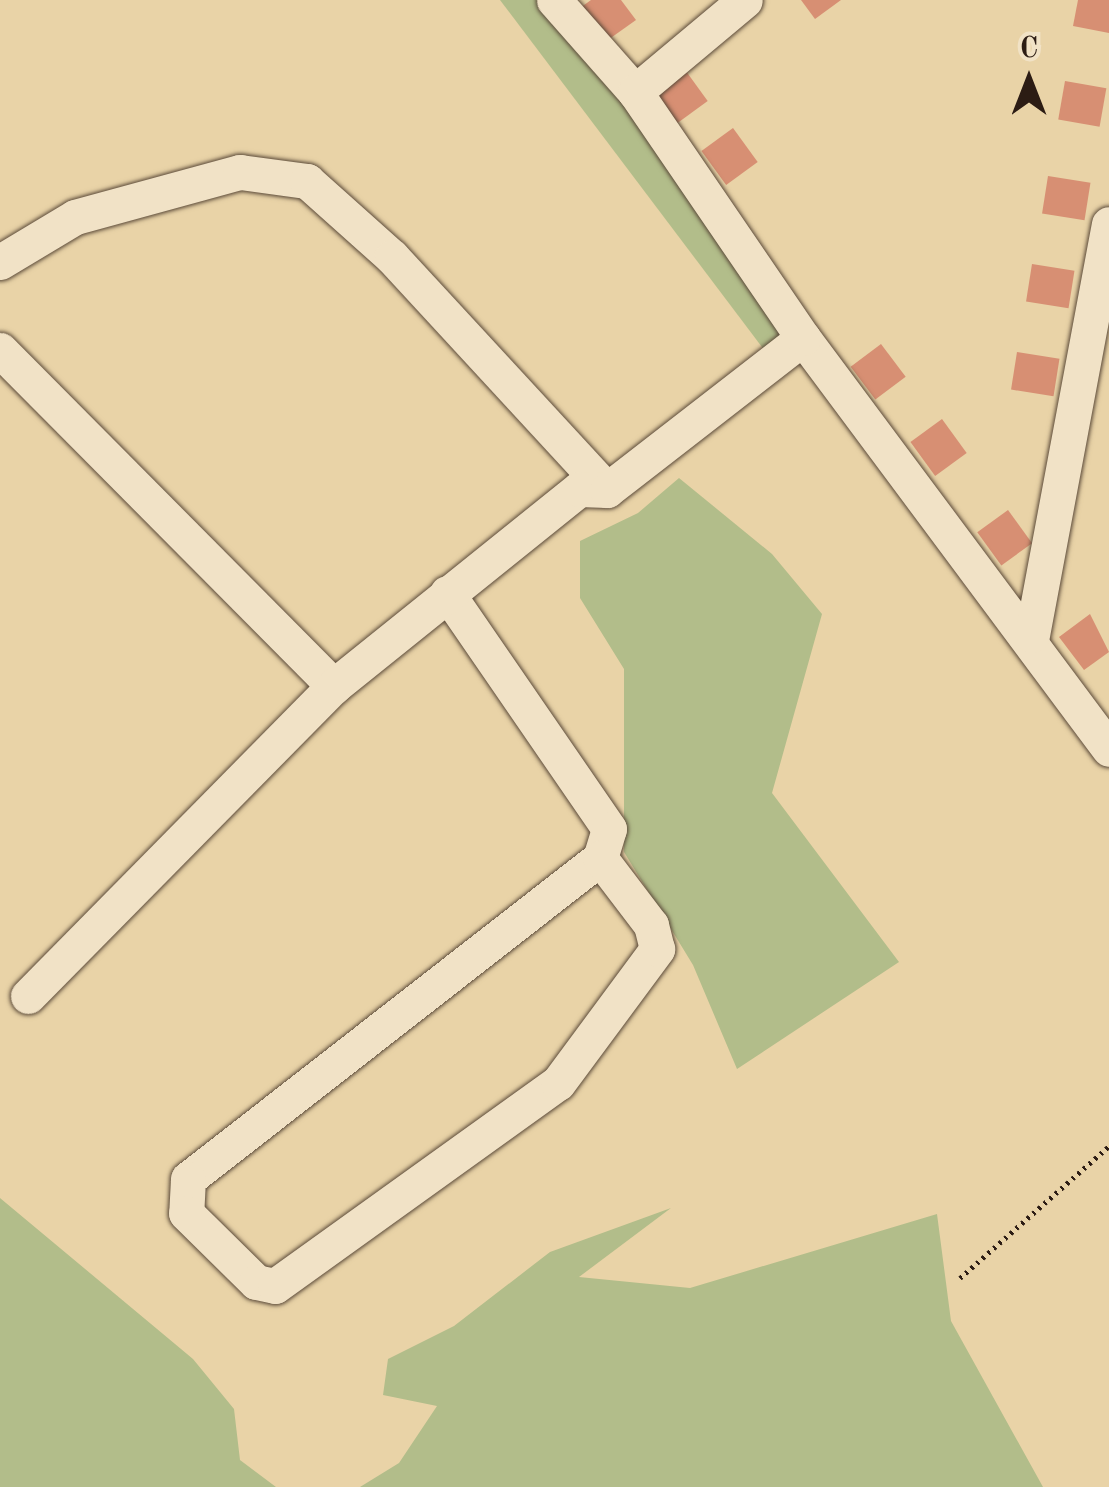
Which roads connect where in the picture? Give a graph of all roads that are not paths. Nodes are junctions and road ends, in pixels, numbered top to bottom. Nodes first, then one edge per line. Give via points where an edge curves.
1 (554, 0) edge
2 (746, 0) edge
3 (634, 92) junction
4 (1109, 224) edge
5 (0, 262) edge
6 (804, 338) junction
7 (0, 350) edge
8 (607, 490) junction
9 (447, 593) junction
10 (1032, 635) junction
11 (334, 686) junction
12 (1109, 749) edge
13 (600, 858) junction
14 (28, 996) dead end

1 - 3 street
2 - 3 street
3 - 6 street
4 - 10 street
5 - 8 street via 75,217 240,172 307,181 392,257
6 - 8 street
6 - 10 street
7 - 11 street
8 - 9 street via 579,489
9 - 11 street
9 - 13 street via 609,829
10 - 12 street
11 - 14 street
13 - 13 street via 188,1179 186,1214 256,1282 275,1286 558,1083 656,948 651,925

